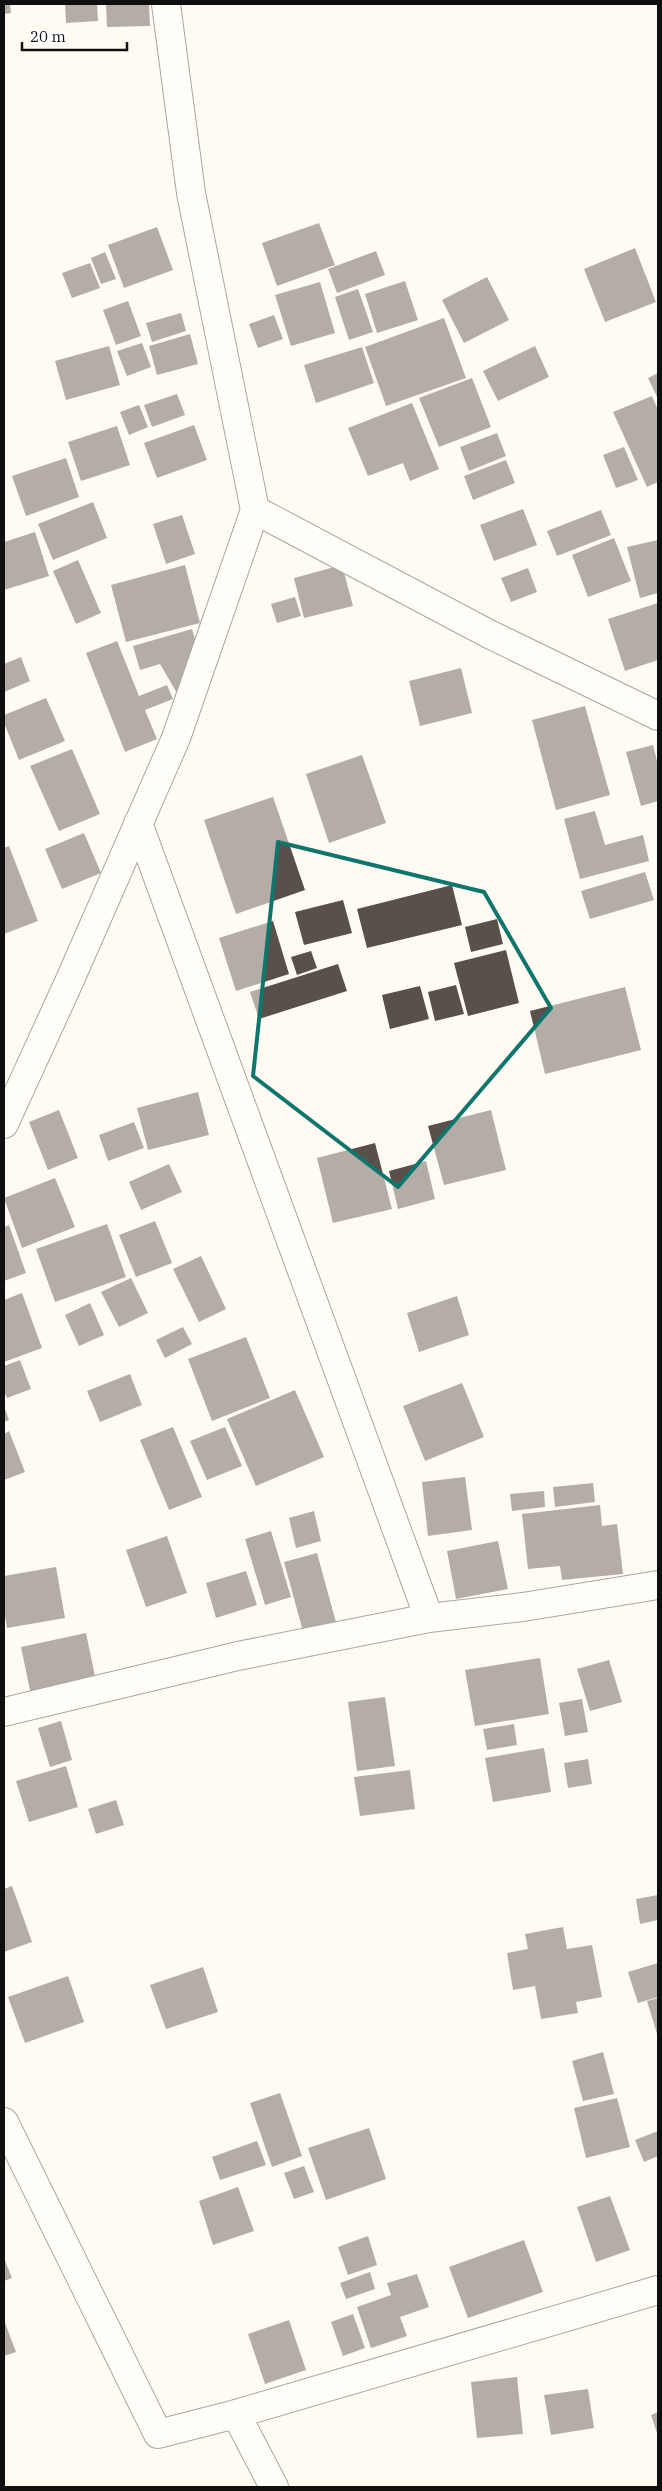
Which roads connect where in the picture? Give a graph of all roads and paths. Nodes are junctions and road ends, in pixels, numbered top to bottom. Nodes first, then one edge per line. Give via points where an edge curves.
1 (166, 4) edge
2 (255, 510) junction
3 (658, 716) edge
4 (138, 823) junction
5 (4, 1124) edge
6 (658, 1585) edge
7 (429, 1618) junction
8 (4, 1712) edge
9 (4, 2122) edge
10 (658, 2290) edge
11 (236, 2414) junction
12 (274, 2487) edge

1 - 2 street via 191,193
2 - 3 street via 489,634
2 - 4 street via 176,738
4 - 5 street
4 - 7 street
6 - 7 street via 523,1607
7 - 8 street via 238,1656
9 - 11 street via 158,2434
10 - 11 street
11 - 12 street

